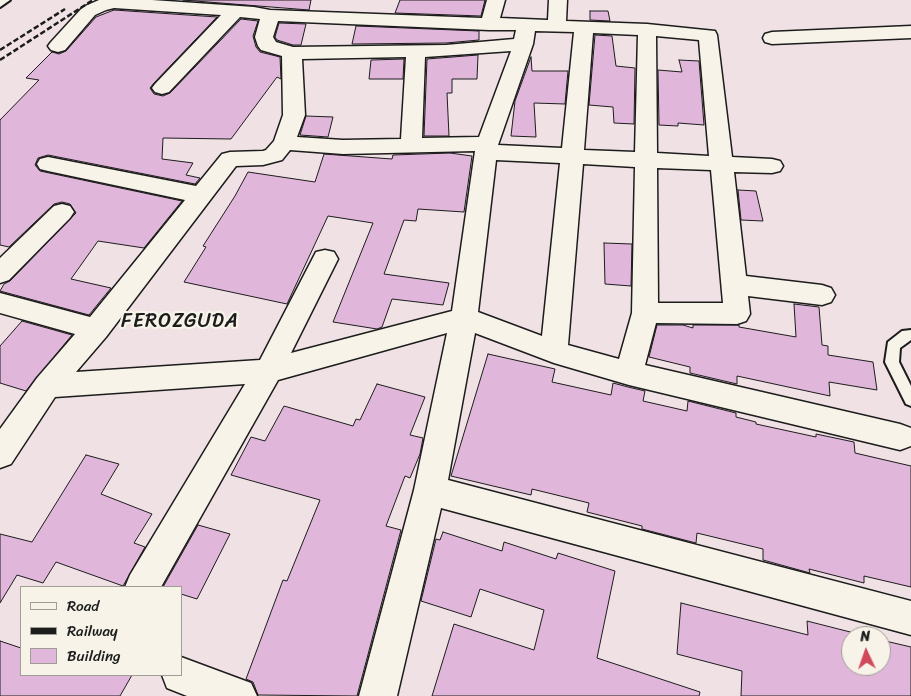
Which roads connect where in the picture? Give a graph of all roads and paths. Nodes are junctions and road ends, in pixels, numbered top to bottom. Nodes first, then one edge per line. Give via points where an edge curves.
1 (6, 0) edge
2 (328, 0) edge
3 (356, 0) edge
4 (396, 0) edge
5 (496, 0) edge
6 (558, 0) edge
7 (0, 4) edge
8 (255, 9) edge
9 (318, 17) junction
10 (347, 18) junction
11 (387, 20) junction
12 (489, 24) junction
13 (557, 27) junction
14 (584, 27) junction
15 (647, 30) junction
16 (911, 32) edge
17 (525, 35) junction
18 (772, 38) dead end
19 (58, 46) dead end
20 (416, 52) junction
21 (292, 54) junction
22 (162, 88) dead end
23 (284, 143) junction
24 (411, 147) junction
25 (487, 148) junction
26 (571, 157) junction
27 (647, 161) junction
28 (721, 163) junction
29 (48, 164) dead end
30 (772, 166) dead end
31 (202, 195) junction
32 (62, 212) dead end
33 (325, 259) dead end
34 (0, 272) edge
35 (734, 284) junction
36 (822, 295) dead end
37 (0, 303) edge
38 (645, 313) junction
39 (464, 318) junction
40 (96, 329) junction
41 (911, 335) edge
42 (554, 352) junction
43 (268, 371) junction
44 (629, 373) junction
45 (47, 386) junction
46 (911, 400) edge
47 (900, 437) dead end
48 (0, 454) edge
49 (430, 490) junction
50 (143, 586) edge
51 (911, 618) edge
52 (182, 676) edge
53 (238, 696) edge
54 (378, 696) edge

1 - 7 lane
2 - 9 street
3 - 10 street
4 - 11 street
5 - 12 street
6 - 13 street
8 - 9 street
8 - 19 street via 101,5 89,11
8 - 21 street via 268,46
8 - 22 street
9 - 10 street
10 - 11 street
11 - 12 street
12 - 17 street
13 - 14 street
13 - 17 street
14 - 15 street
14 - 26 street
15 - 27 street
15 - 28 street via 708,35
16 - 18 street
17 - 20 street
17 - 25 street
20 - 21 street
20 - 24 street
21 - 23 street via 294,114
23 - 24 street
23 - 31 street via 274,154 263,158 230,159
24 - 25 street
25 - 26 street
25 - 39 street
26 - 27 street
26 - 42 street
27 - 28 street
27 - 38 street
28 - 30 street
28 - 35 street
29 - 31 street
31 - 40 street
32 - 34 street
33 - 43 street
35 - 36 street
35 - 38 street via 737,314
37 - 40 street
38 - 44 street
39 - 42 street
39 - 43 street
39 - 49 street
40 - 45 street
41 - 46 lane via 892,346 892,362
42 - 44 street
43 - 45 street
43 - 50 street
44 - 47 street
45 - 48 street
49 - 51 street
49 - 54 street
52 - 53 street

